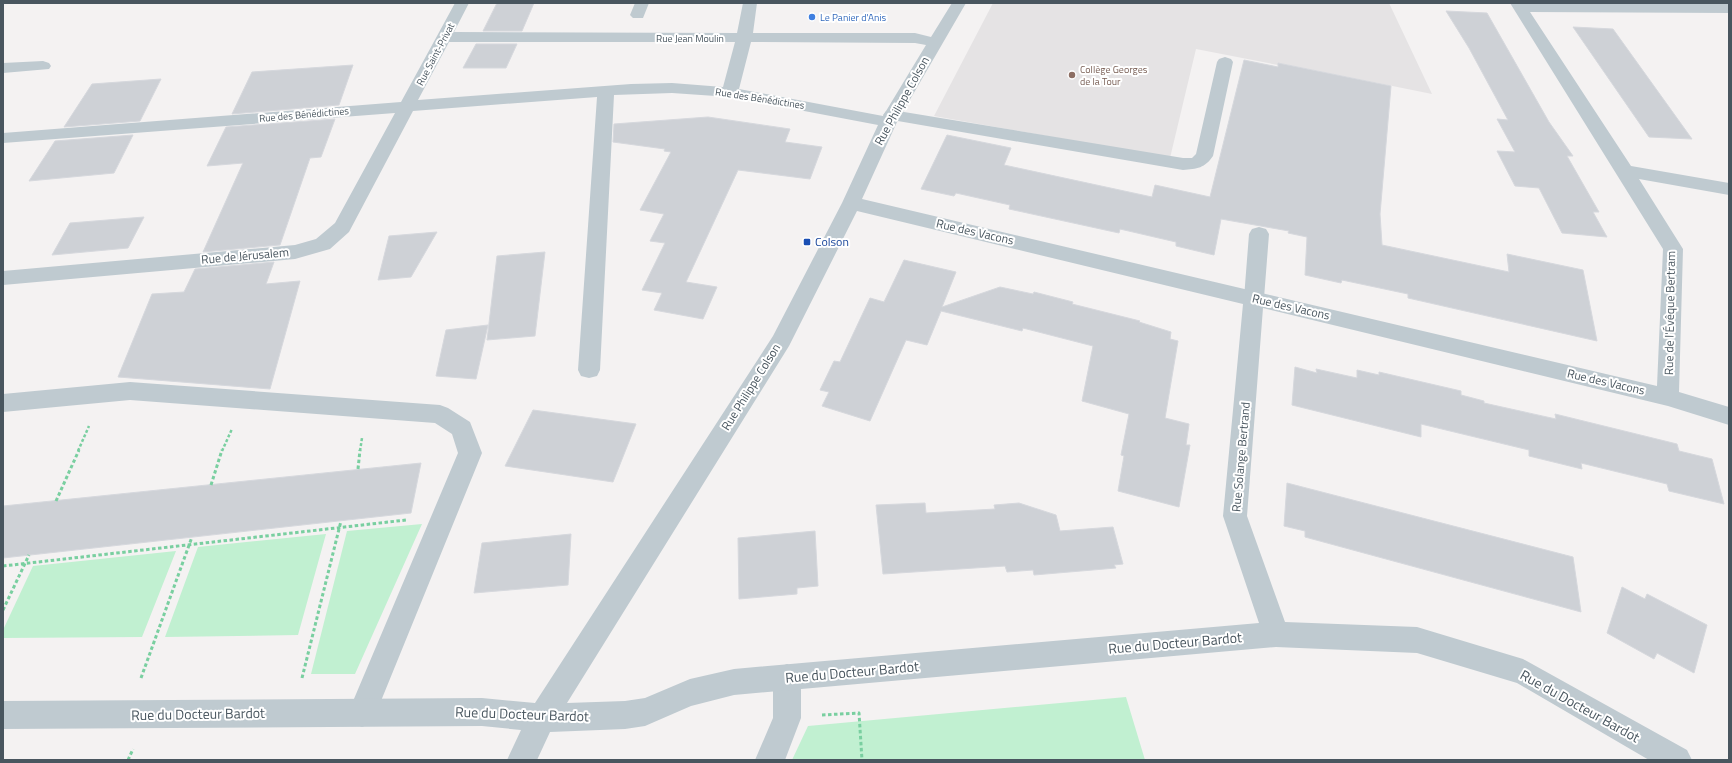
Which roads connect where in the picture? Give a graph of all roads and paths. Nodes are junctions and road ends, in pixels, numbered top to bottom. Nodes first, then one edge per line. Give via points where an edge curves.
1 (462, 3) edge
2 (750, 3) edge
3 (959, 3) edge
4 (1518, 5) edge
5 (1729, 8) edge
6 (444, 37) junction
7 (744, 38) junction
8 (935, 42) junction
9 (1226, 62) dead end
10 (42, 66) dead end
11 (3, 68) edge
12 (606, 91) junction
13 (730, 92) junction
14 (408, 105) junction
15 (890, 118) junction
16 (3, 138) edge
17 (1625, 171) junction
18 (1729, 189) edge
19 (851, 203) junction
20 (1259, 234) dead end
21 (3, 278) edge
22 (1254, 298) junction
23 (589, 370) dead end
24 (104, 393) junction
25 (1668, 397) junction
26 (247, 400) junction
27 (3, 403) edge
28 (1729, 416) edge
29 (211, 485) dead end
30 (56, 501) dead end
31 (444, 515) junction
32 (341, 521) dead end
33 (339, 528) junction
34 (192, 537) dead end
35 (189, 545) junction
36 (29, 555) dead end
37 (25, 564) junction
38 (3, 566) edge
39 (3, 610) edge
40 (1276, 634) junction
41 (787, 677) junction
42 (293, 713) junction
43 (362, 713) junction
44 (127, 714) junction
45 (3, 715) edge
46 (542, 718) junction
47 (787, 718) junction
48 (522, 760) edge
49 (770, 760) edge
50 (862, 760) edge
51 (1677, 760) edge

1 - 6 street, Rue Saint-Privat
2 - 7 street
3 - 8 street, Rue Philippe Colson
4 - 5 street
4 - 17 street, Rue de l'Évêque Bertram
6 - 7 street, Rue Jean Moulin
6 - 14 street, Rue Saint-Privat
7 - 8 street, Rue Jean Moulin via 914,38
7 - 13 street
8 - 15 street, Rue Philippe Colson
9 - 15 street, Rue des Bénédictines via 1204,156 1197,163 1183,164
10 - 11 street
12 - 13 street, Rue des Bénédictines via 672,88
12 - 14 street, Rue des Bénédictines
12 - 23 street
13 - 15 street, Rue des Bénédictines
14 - 16 street, Rue des Bénédictines
14 - 21 street, Rue de Jérusalem via 342,227 323,244 295,252
15 - 19 street, Rue Philippe Colson
17 - 18 street
17 - 25 street, Rue de l'Évêque Bertram via 1673,249
19 - 22 street, Rue des Vacons
19 - 46 street, Rue Philippe Colson via 780,340
20 - 22 street, Rue Solange Bertrand
22 - 25 street, Rue des Vacons
22 - 40 street, Rue Solange Bertrand via 1235,516
24 - 26 street via 130,391
24 - 27 street
24 - 30 path
25 - 28 street, Rue des Vacons
26 - 29 path via 223,446
26 - 31 street via 440,414 462,429 470,453
31 - 33 path
31 - 43 street
32 - 33 path
33 - 35 path
33 - 42 path
34 - 35 path
35 - 37 path
35 - 44 path
36 - 37 path
37 - 38 path
37 - 39 path
40 - 41 street, Rue du Docteur Bardot
40 - 51 street, Rue du Docteur Bardot via 1418,640 1523,672
41 - 46 street, Rue du Docteur Bardot via 734,682 690,693 644,712
41 - 47 street
42 - 43 street, Rue du Docteur Bardot
42 - 44 street, Rue du Docteur Bardot
43 - 46 street, Rue du Docteur Bardot via 482,712
44 - 45 street, Rue du Docteur Bardot
46 - 48 street, Rue Philippe Colson
47 - 49 street
47 - 50 path via 859,713

